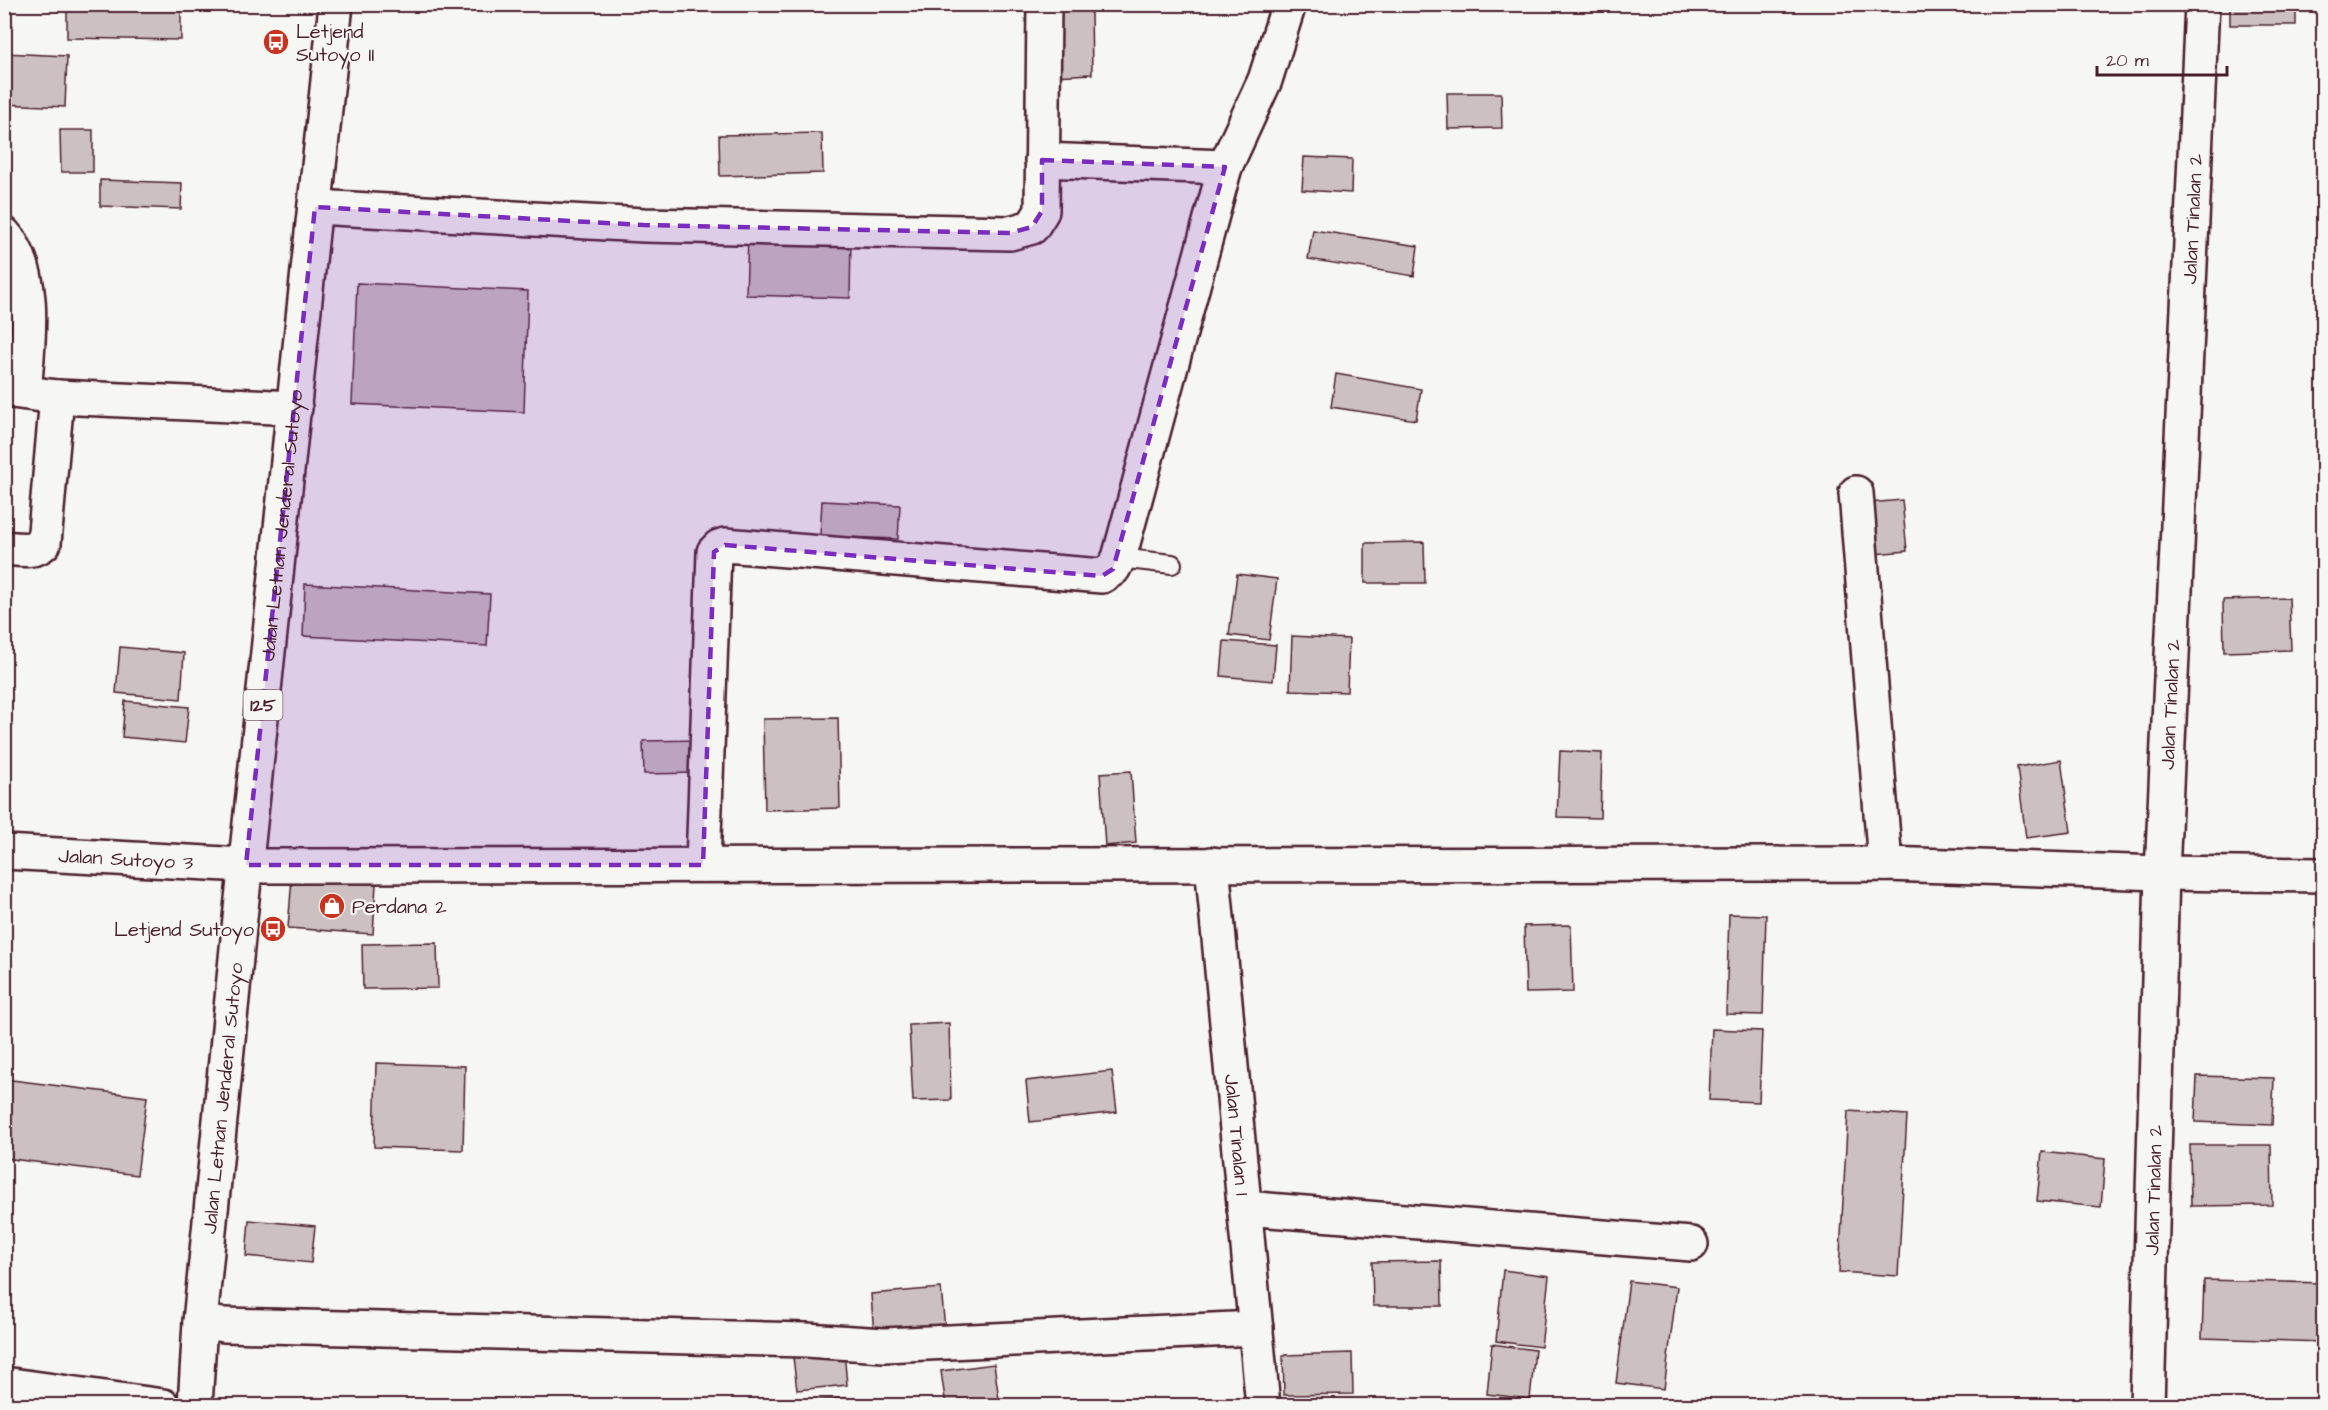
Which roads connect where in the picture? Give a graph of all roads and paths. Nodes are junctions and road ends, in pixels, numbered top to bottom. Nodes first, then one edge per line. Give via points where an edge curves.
1 (336, 4) edge
2 (1044, 4) edge
3 (1289, 4) edge
4 (2202, 4) edge
5 (1042, 160) junction
6 (1225, 167) junction
7 (315, 207) junction
8 (4, 234) edge
9 (14, 391) edge
10 (57, 397) junction
11 (295, 408) junction
12 (1856, 493) dead end
13 (4, 548) edge
14 (1119, 558) junction
15 (1172, 564) dead end
16 (4, 852) edge
17 (1212, 864) junction
18 (1885, 864) junction
19 (246, 865) junction
20 (704, 865) junction
21 (2162, 873) junction
22 (2324, 875) edge
23 (1244, 1208) junction
24 (1691, 1244) dead end
25 (200, 1322) junction
26 (1256, 1328) junction
27 (4, 1384) edge
28 (163, 1406) edge
29 (195, 1406) edge
30 (1263, 1406) edge
31 (2147, 1406) edge

1 - 7 street, Jalan Letnan Jenderal Sutoyo / 125
2 - 5 street
3 - 6 street via 1265,80
4 - 21 street, Jalan Tinalan 2
5 - 6 street
5 - 7 street via 1042,212 1032,227 1010,233 644,225
6 - 14 street
7 - 11 street, Jalan Letnan Jenderal Sutoyo / 125
8 - 9 street via 18,255 25,277 30,328
9 - 10 street
10 - 11 street
10 - 13 street via 44,543 32,549
11 - 19 street, Jalan Letnan Jenderal Sutoyo / 125
12 - 18 street
14 - 15 lane
14 - 20 street via 1113,569 1102,576 719,547 714,552 712,567
16 - 19 street, Jalan Sutoyo 3
17 - 18 street, Jalan Sutoyo 3
17 - 20 street, Jalan Sutoyo 3
17 - 23 street, Jalan Tinalan 1
18 - 21 street, Jalan Sutoyo 3
19 - 20 street, Jalan Sutoyo 3
19 - 25 street, Jalan Letnan Jenderal Sutoyo / 125
21 - 22 street, Jalan Sutoyo 3
21 - 31 street, Jalan Tinalan 2
23 - 24 street
23 - 26 street, Jalan Tinalan 1
25 - 26 street via 884,1345
25 - 29 street, Jalan Letnan Jenderal Sutoyo / 125
26 - 30 street, Jalan Tinalan 1
27 - 28 street

